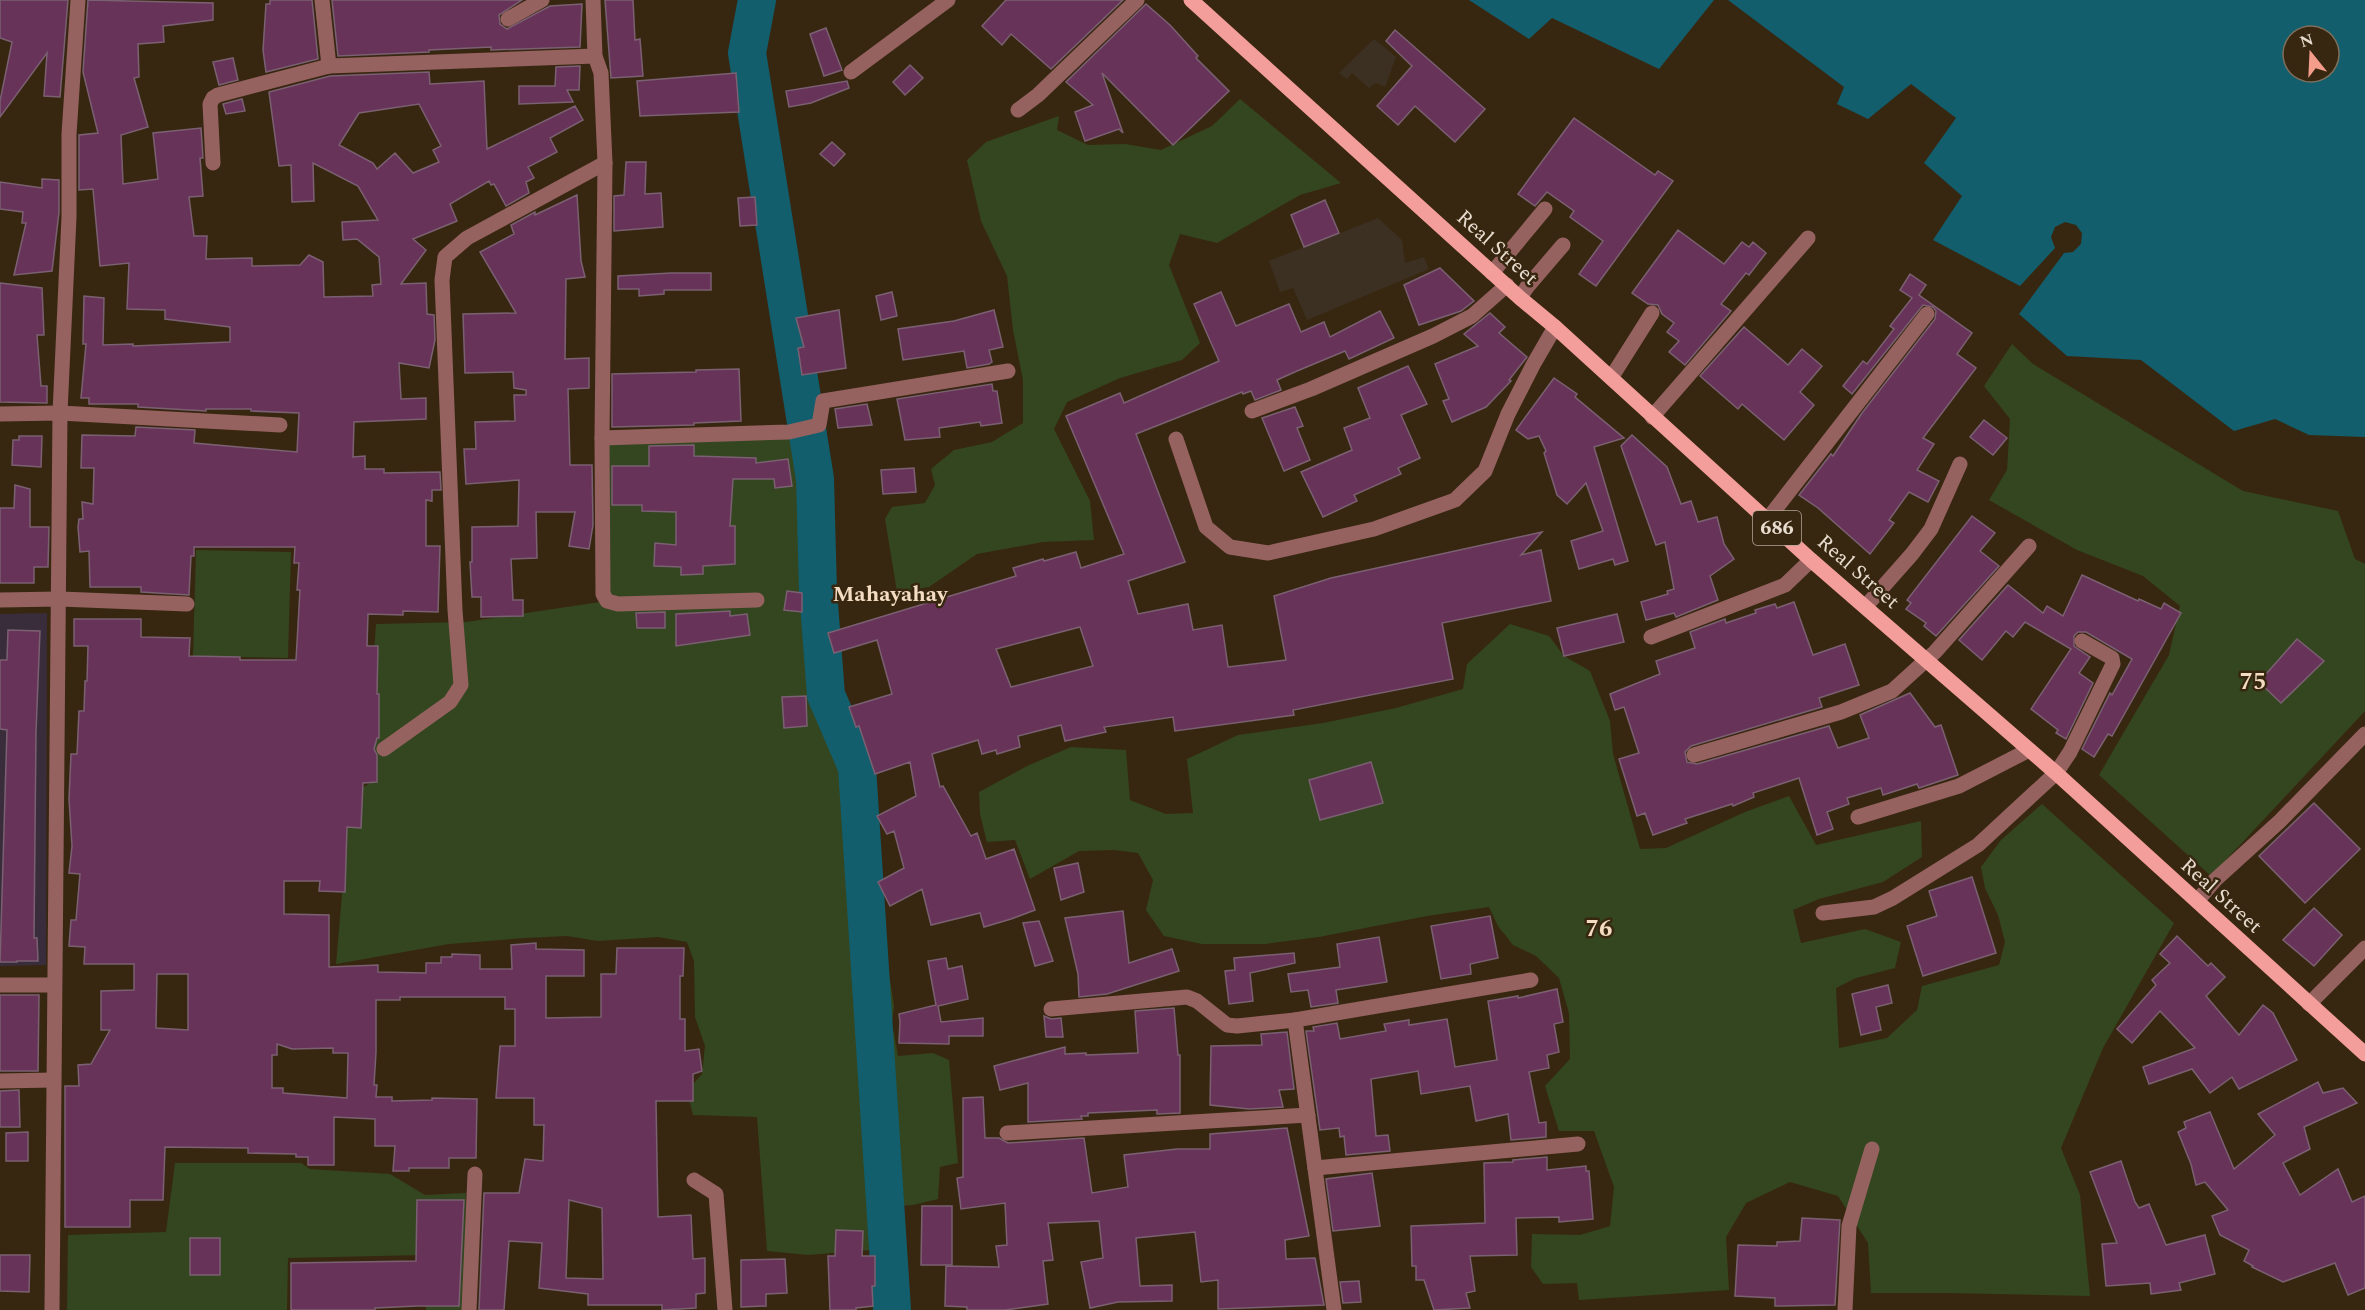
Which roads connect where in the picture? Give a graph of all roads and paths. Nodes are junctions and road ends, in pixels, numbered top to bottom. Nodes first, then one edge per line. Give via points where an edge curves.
1 (78, 0) edge
2 (322, 0) edge
3 (542, 0) edge
4 (593, 0) edge
5 (948, 0) edge
6 (1137, 0) edge
7 (1191, 0) edge
8 (508, 19) dead end
9 (595, 56) junction
10 (329, 66) junction
11 (851, 72) dead end
12 (1018, 110) dead end
13 (604, 163) junction
14 (213, 164) dead end
15 (1545, 209) dead end
16 (1808, 238) dead end
17 (1563, 245) dead end
18 (1492, 273) junction
19 (1507, 285) junction
20 (1520, 298) junction
21 (1652, 313) dead end
22 (1927, 314) dead end
23 (1555, 327) junction
24 (1008, 371) dead end
25 (1611, 378) junction
26 (1252, 411) dead end
27 (60, 413) junction
28 (0, 414) edge
29 (1652, 417) junction
30 (280, 425) dead end
31 (602, 438) junction
32 (1176, 439) dead end
33 (1960, 465) dead end
34 (1767, 519) junction
35 (2029, 546) dead end
36 (1811, 560) junction
37 (60, 599) junction
38 (0, 600) edge
39 (757, 600) dead end
40 (187, 604) dead end
41 (1866, 606) junction
42 (1651, 637) dead end
43 (2082, 641) dead end
44 (1927, 660) junction
45 (2365, 734) edge
46 (384, 749) dead end
47 (2029, 750) junction
48 (1694, 755) dead end
49 (2056, 773) junction
50 (1858, 817) dead end
51 (2197, 901) junction
52 (1823, 913) dead end
53 (2365, 948) edge
54 (1531, 981) dead end
55 (0, 985) edge
56 (54, 985) junction
57 (2309, 1004) junction
58 (1051, 1009) dead end
59 (1295, 1020) junction
60 (2365, 1054) edge
61 (53, 1080) junction
62 (0, 1081) edge
63 (1308, 1115) junction
64 (1007, 1133) dead end
65 (1578, 1144) dead end
66 (1872, 1149) dead end
67 (1315, 1168) junction
68 (475, 1174) dead end
69 (694, 1180) dead end
70 (52, 1310) edge
71 (469, 1310) edge
72 (724, 1310) edge
73 (1334, 1310) edge
74 (1845, 1310) edge

1 - 27 street via 69,134
2 - 10 street
3 - 8 street
4 - 9 street
5 - 11 street
6 - 12 street
7 - 18 main road, Real Street / 686
9 - 10 street
9 - 13 street via 601,73
10 - 14 street via 213,98
13 - 31 street
13 - 46 street via 467,238 445,257 442,280 461,685 450,702
15 - 18 street
16 - 29 street
17 - 20 street
18 - 19 main road, Real Street / 686
19 - 20 main road, Real Street / 686
19 - 26 street via 1472,316 1433,336
20 - 23 main road, Real Street / 686
21 - 25 street
22 - 34 street
23 - 25 main road, Real Street / 686
23 - 32 street via 1508,414 1485,471 1455,500 1374,529 1268,553 1230,547 1206,527
24 - 31 street via 823,401 819,425 789,432
25 - 29 main road, Real Street / 686
27 - 28 street
27 - 30 street
27 - 37 street
29 - 34 main road, Real Street / 686
31 - 39 street via 603,594 607,601 618,604
33 - 41 street via 1931,529
34 - 36 main road, Real Street / 686
35 - 44 street
36 - 41 main road, Real Street / 686
36 - 42 street via 1785,585
37 - 38 street
37 - 40 street
37 - 56 street
41 - 44 main road, Real Street / 686
43 - 49 street via 2112,658 2113,664
44 - 47 main road, Real Street / 686
44 - 48 street via 1892,691 1841,712
45 - 51 street
47 - 49 main road, Real Street / 686
47 - 50 street via 1959,786
49 - 51 main road, Real Street / 686
49 - 52 street via 1978,844 1893,898 1874,907
51 - 57 main road, Real Street / 686
53 - 57 street
54 - 59 street
55 - 56 street
56 - 61 street
57 - 60 main road, Real Street / 686
58 - 59 street via 1188,997 1227,1025
59 - 63 street
61 - 62 street
61 - 70 street
63 - 64 street
63 - 67 street
65 - 67 street
66 - 74 street via 1849,1226
67 - 73 street
68 - 71 street
69 - 72 street via 716,1194

